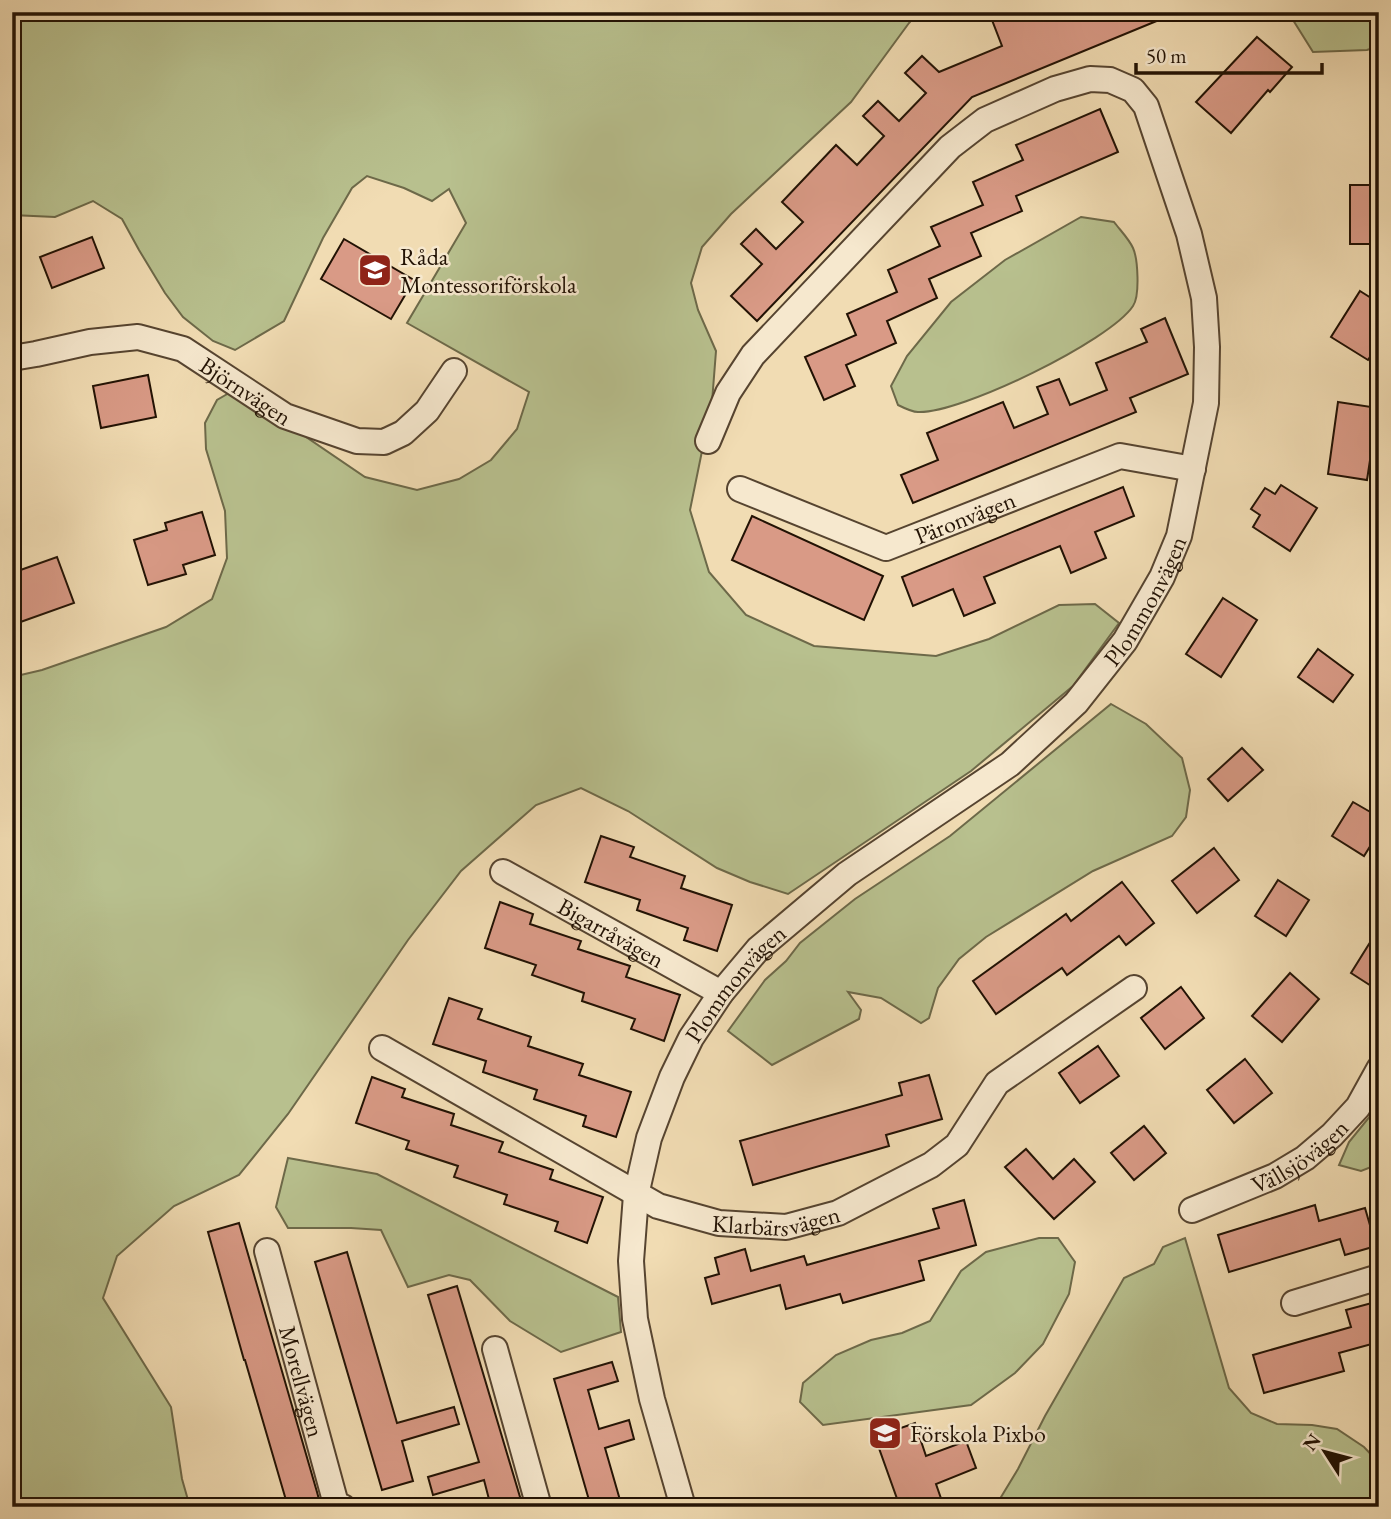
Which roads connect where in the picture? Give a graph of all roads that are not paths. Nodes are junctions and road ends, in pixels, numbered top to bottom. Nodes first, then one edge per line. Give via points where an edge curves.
1 (12, 358) edge
2 (454, 371) dead end
3 (708, 441) dead end
4 (1193, 469) junction
5 (740, 489) dead end
6 (503, 872) dead end
7 (1134, 988) dead end
8 (721, 993) junction
9 (382, 1048) dead end
10 (1379, 1069) edge
11 (636, 1195) junction
12 (1192, 1210) dead end
13 (267, 1251) dead end
14 (1379, 1277) edge
15 (1294, 1303) dead end
16 (495, 1349) dead end
17 (343, 1507) edge
18 (539, 1507) edge
19 (683, 1507) edge

1 - 2 street, Björnvägen via 138,337 183,349 285,416 357,441 384,442 403,433 427,411
3 - 4 street, Plommonvägen via 728,393 753,355 950,147 985,120 1055,89 1090,79 1110,80 1133,90 1146,106 1189,234 1204,299 1206,402
4 - 5 street, Päronvägen via 1120,456 886,548
4 - 8 street, Plommonvägen via 1179,536 1162,577 1125,641 1076,703 1010,764 847,874 758,949
6 - 8 street, Bigarråvägen
7 - 11 street, Klarbärsvägen via 997,1083 957,1145 931,1165 838,1213 786,1227 719,1223
8 - 11 street, Plommonvägen via 691,1038 668,1086 649,1138
9 - 11 street, Klarbärsvägen
10 - 12 street, Vällsjövägen via 1357,1107 1305,1158 1275,1176
11 - 19 street, Plommonvägen via 631,1261 635,1320
13 - 17 street, Morellvägen via 336,1504
14 - 15 street
16 - 18 street

